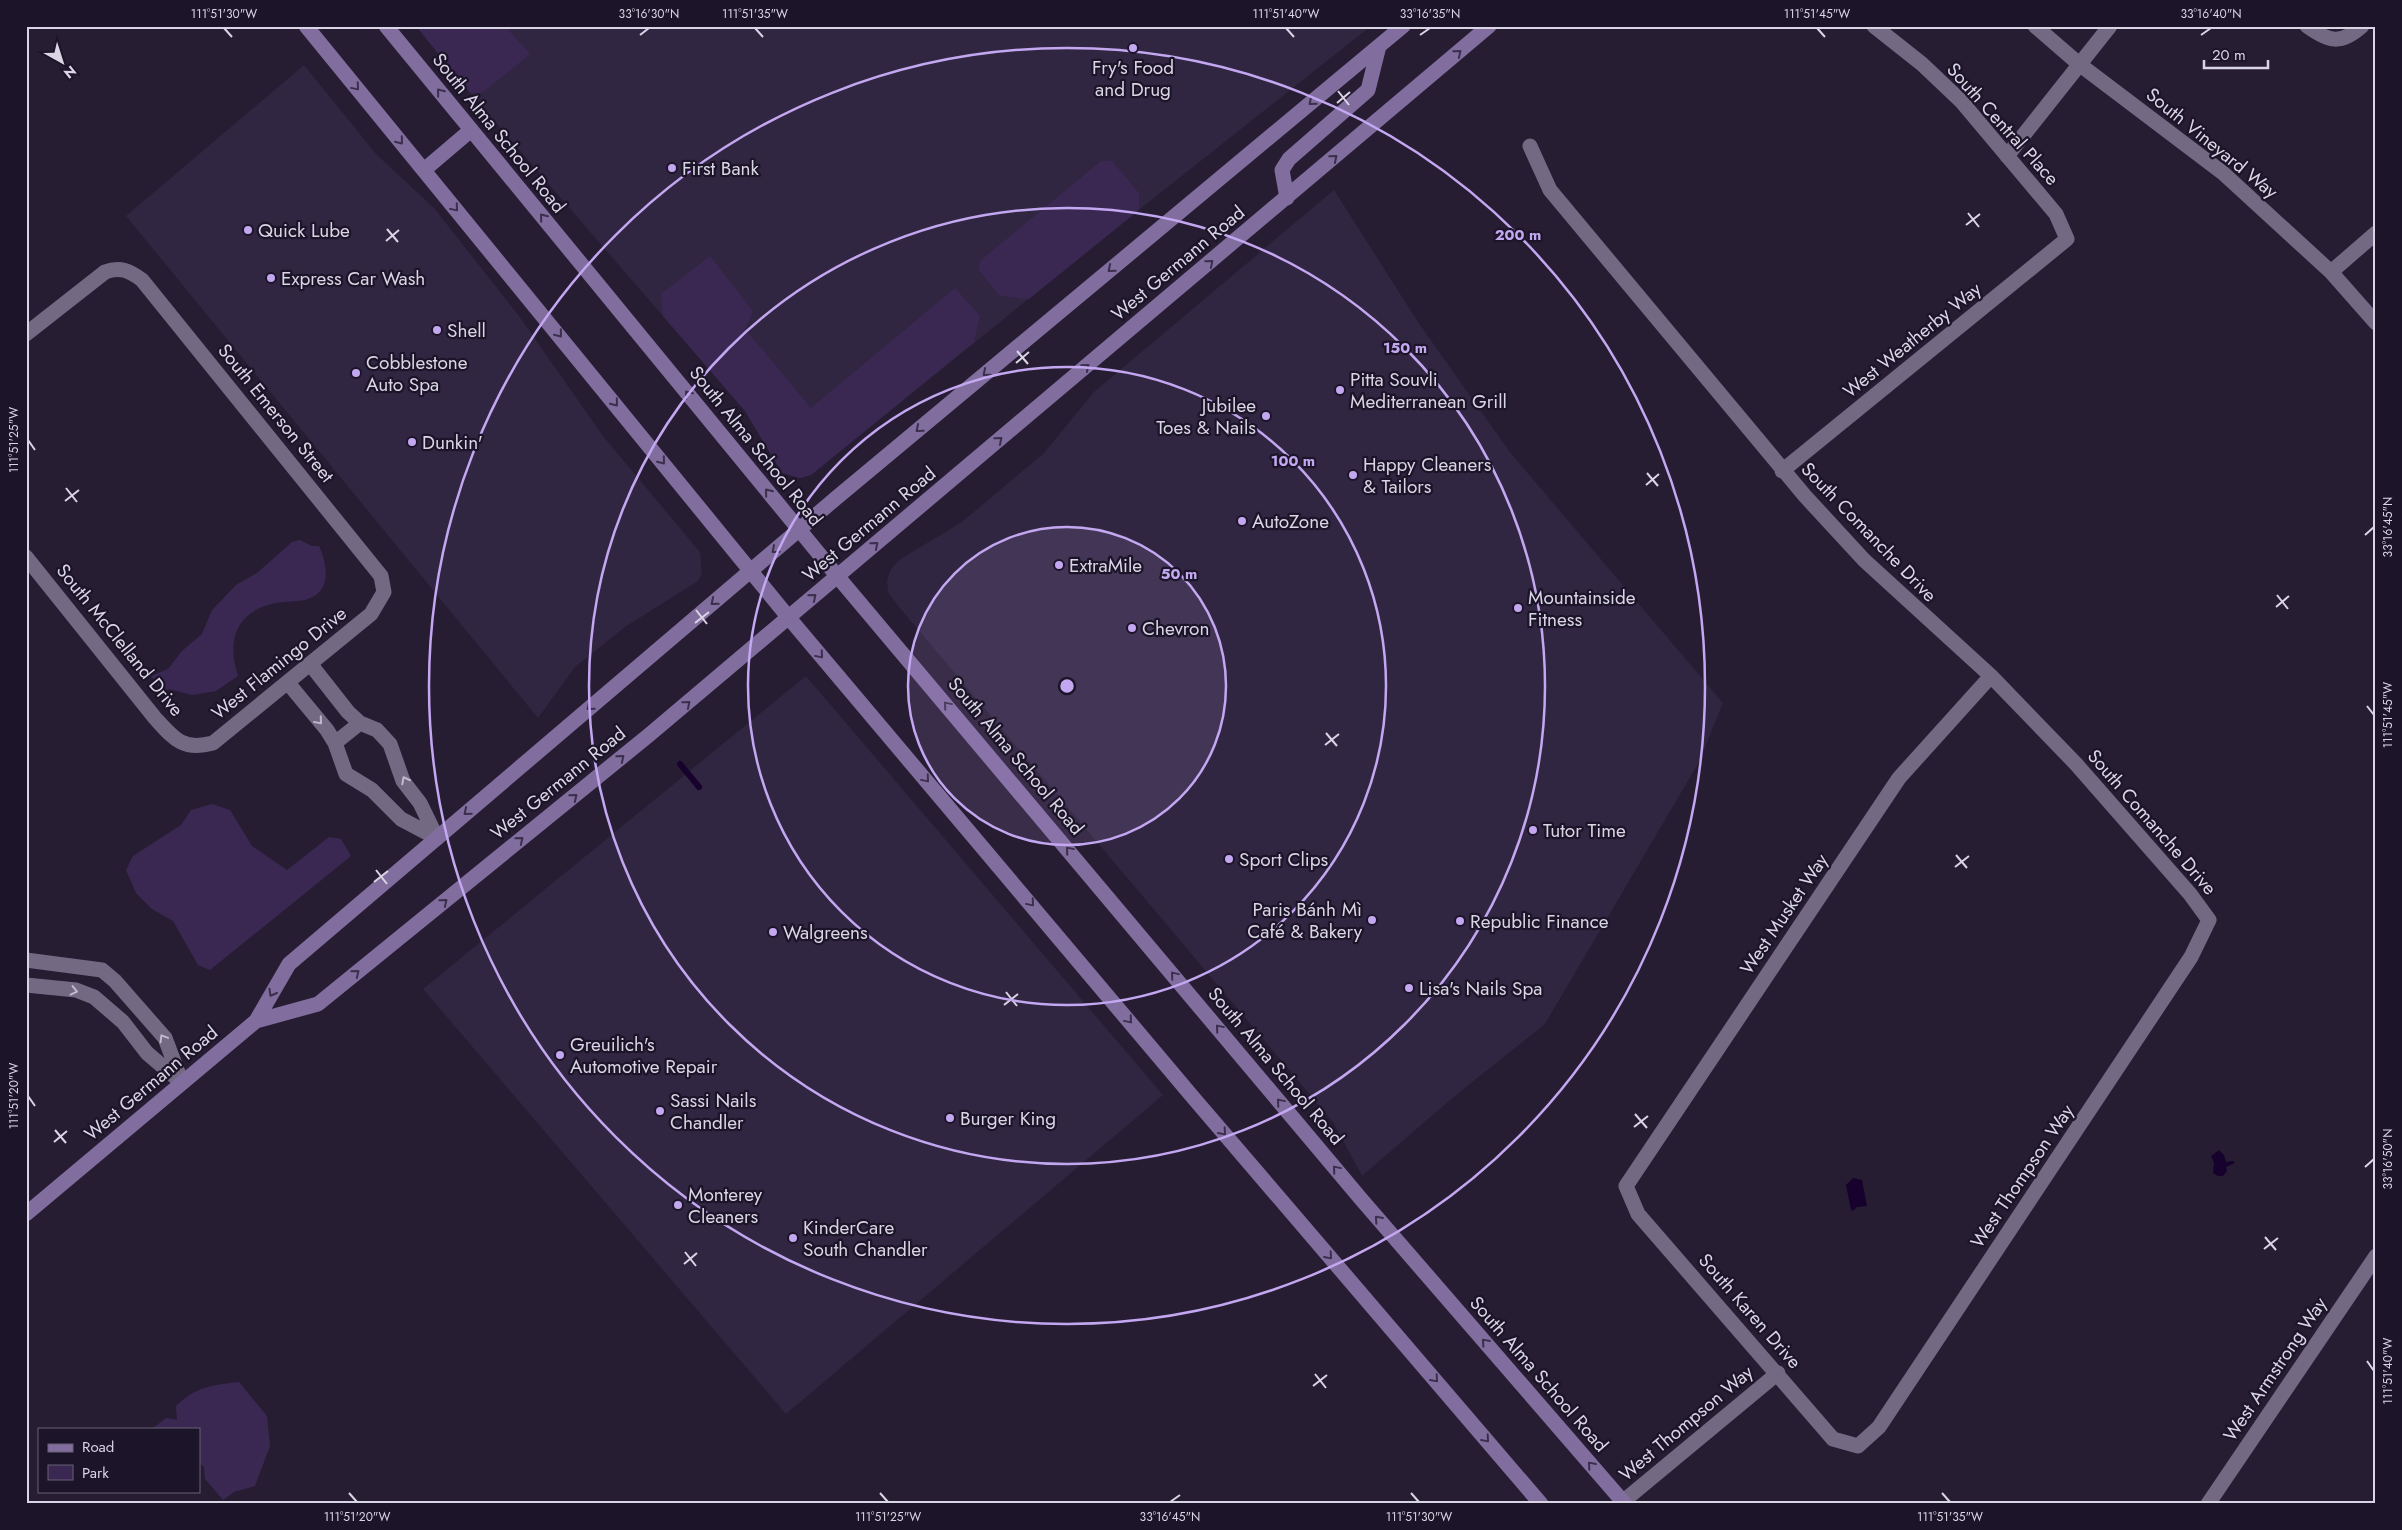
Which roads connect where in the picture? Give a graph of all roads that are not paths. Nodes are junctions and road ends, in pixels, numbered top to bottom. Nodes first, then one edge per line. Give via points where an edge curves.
1 (306, 26) edge
2 (386, 26) edge
3 (1403, 26) edge
4 (1489, 26) edge
5 (1874, 26) edge
6 (2035, 26) edge
7 (2110, 26) edge
8 (2308, 26) edge
9 (2362, 26) edge
10 (1379, 46) junction
11 (2079, 64) junction
12 (471, 130) junction
13 (1530, 146) dead end
14 (2007, 156) junction
15 (424, 170) junction
16 (1287, 198) junction
17 (2376, 233) edge
18 (2067, 239) joint
19 (2330, 272) junction
20 (2376, 323) edge
21 (26, 334) edge
22 (1782, 471) junction
23 (799, 530) junction
24 (26, 557) edge
25 (751, 570) junction
26 (838, 577) junction
27 (384, 592) joint
28 (789, 618) junction
29 (311, 665) junction
30 (1991, 676) junction
31 (288, 683) junction
32 (360, 724) junction
33 (335, 744) junction
34 (186, 745) joint
35 (437, 838) junction
36 (2209, 920) joint
37 (26, 960) edge
38 (116, 981) junction
39 (26, 985) edge
40 (102, 1003) junction
41 (256, 1022) junction
42 (182, 1083) junction
43 (1626, 1186) joint
44 (26, 1214) edge
45 (2376, 1256) edge
46 (1778, 1373) junction
47 (1858, 1446) joint
48 (1623, 1503) edge
49 (1541, 1504) edge
50 (2208, 1504) edge

1 -> 15 main road
12 -> 2 main road, South Alma School Road
3 - 10 main road, West Germann Road
16 -> 4 main road, West Germann Road
5 - 14 street, South Central Place via 1922,64 1961,101
6 - 11 street, South Vineyard Way
7 - 11 street
8 - 9 street via 2323,38 2340,40
10 - 16 main road via 1368,90 1288,159 1282,170
10 -> 23 main road, West Germann Road
11 - 14 street
11 - 19 street, South Vineyard Way via 2223,173
12 - 15 main road
23 -> 12 main road, South Alma School Road
13 - 22 street, South Comanche Drive via 1550,190
14 - 18 street, South Central Place via 2056,214
15 -> 25 main road
26 -> 16 main road, West Germann Road
17 - 19 street
18 - 22 street, West Weatherby Way
19 - 20 street, South Vineyard Way
21 - 27 street, South Emerson Street via 113,268 125,270 142,280 381,576
22 - 30 street, South Comanche Drive via 1864,560
23 -> 25 main road, West Germann Road
23 - 26 main road, South Alma School Road
24 - 34 street, South McClelland Drive via 155,718 174,738
25 - 28 main road
25 -> 35 main road, West Germann Road
28 -> 26 main road, West Germann Road
48 -> 26 main road, South Alma School Road via 1361,1199
27 - 29 street, West Flamingo Drive via 371,614
41 -> 28 main road, West Germann Road via 318,1004
28 -> 49 main road
29 - 31 street, West Flamingo Drive
29 - 32 street
30 - 36 street, South Comanche Drive via 2076,764
30 - 43 street, West Musket Way via 1899,778
31 -> 33 street
31 - 34 street, West Flamingo Drive via 212,743 199,747
32 - 33 street
35 -> 32 street via 420,803 404,781 390,744 377,730
33 - 35 street via 346,774 372,790 401,819
35 -> 41 main road, West Germann Road via 289,964
36 - 47 street, West Thompson Way via 2191,957 1880,1427
37 - 38 street via 102,970
38 - 40 street via 109,986
42 -> 38 street via 165,1038
39 -> 40 street via 76,990
40 - 42 street via 123,1022 147,1053
41 - 42 main road, West Germann Road
42 - 44 main road, West Germann Road
43 - 46 street, South Karen Drive via 1638,1214
45 - 50 street, West Armstrong Way
46 - 47 street, South Karen Drive via 1833,1439
46 - 48 street, West Thompson Way

